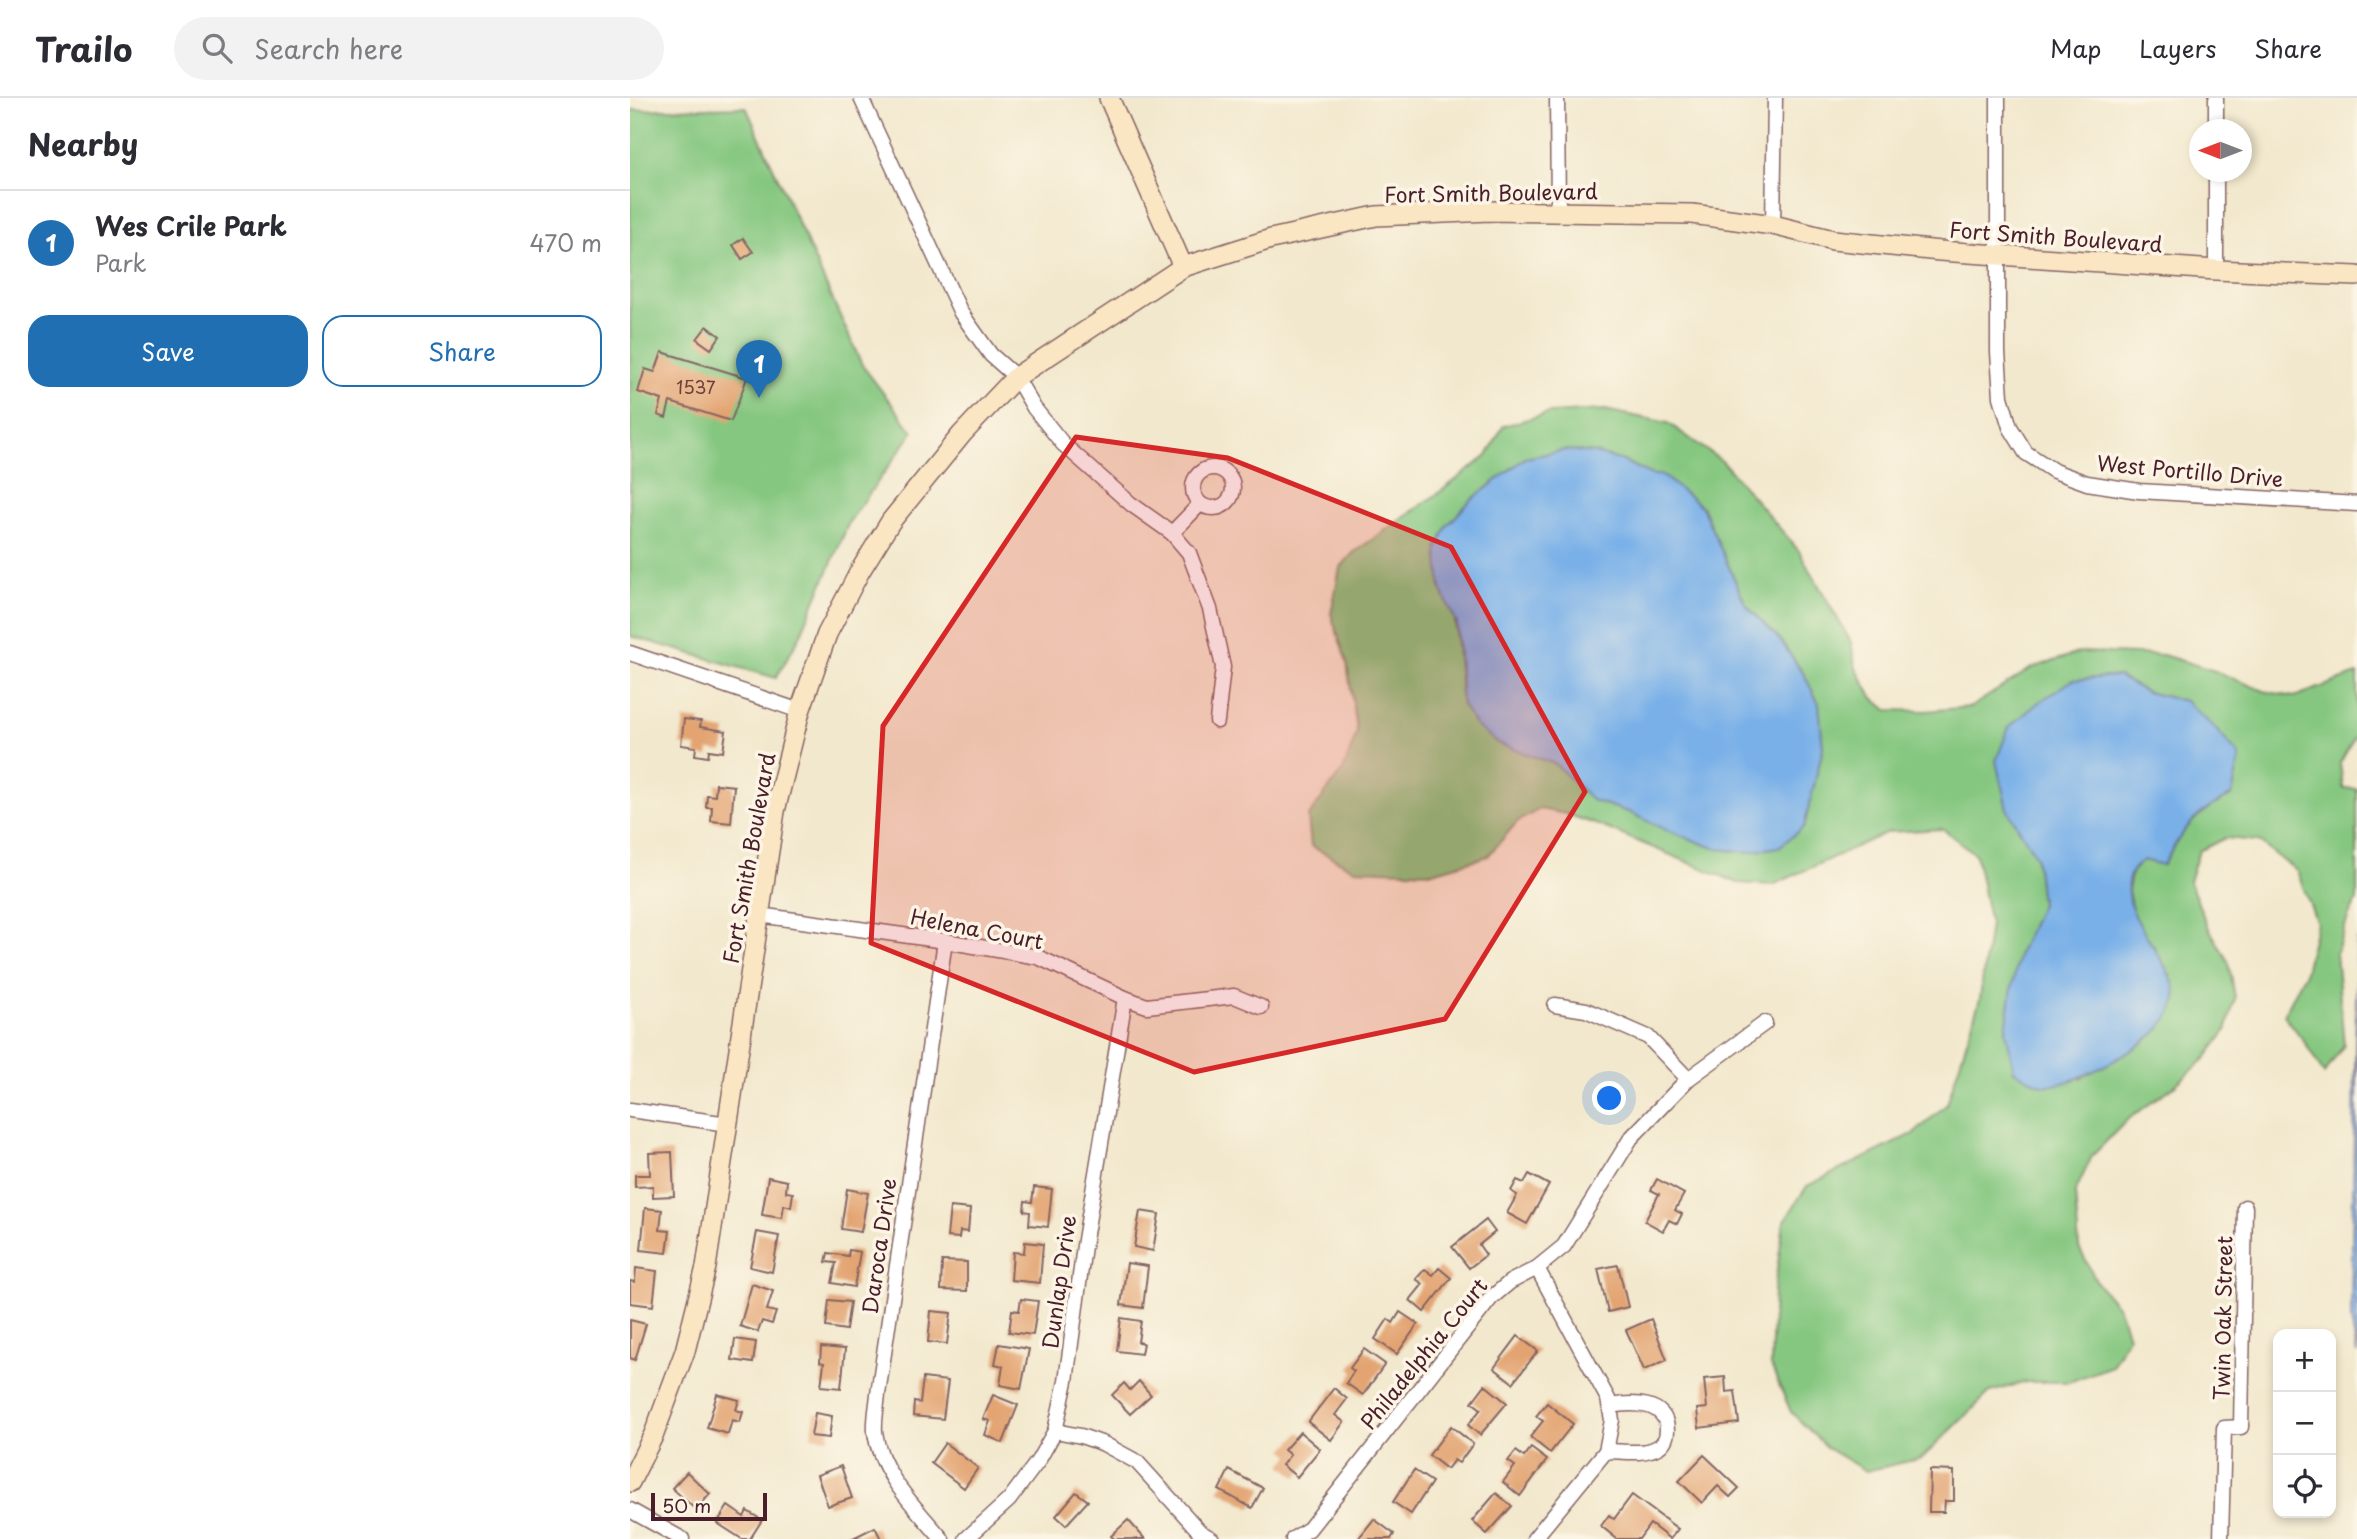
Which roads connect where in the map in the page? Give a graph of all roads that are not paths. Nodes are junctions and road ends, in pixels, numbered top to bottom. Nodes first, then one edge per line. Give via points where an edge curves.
1 (861, 98) edge
2 (1109, 98) edge
3 (1557, 98) edge
4 (1775, 98) edge
5 (1998, 98) edge
6 (2216, 98) edge
7 (2216, 119) edge
8 (2216, 182) edge
9 (1558, 211) junction
10 (1773, 225) junction
11 (1999, 255) junction
12 (1184, 267) junction
13 (2216, 270) junction
14 (2357, 276) edge
15 (1017, 377) junction
16 (1200, 504) dead end
17 (2357, 504) edge
18 (1172, 533) junction
19 (630, 653) edge
20 (800, 710) junction
21 (1217, 721) dead end
22 (759, 915) junction
23 (945, 941) junction
24 (1125, 998) junction
25 (1555, 1005) dead end
26 (1261, 1007) dead end
27 (1765, 1023) dead end
28 (1688, 1079) junction
29 (630, 1110) edge
30 (728, 1124) junction
31 (2245, 1207) dead end
32 (1537, 1268) junction
33 (1610, 1406) junction
34 (1055, 1431) junction
35 (1606, 1451) junction
36 (630, 1482) edge
37 (630, 1510) edge
38 (682, 1539) edge
39 (942, 1539) edge
40 (965, 1539) edge
41 (1212, 1539) edge
42 (1293, 1539) edge
43 (1534, 1539) edge
44 (2221, 1539) edge

1 - 15 street via 961,313 990,355
2 - 12 street
3 - 9 street
4 - 10 street
5 - 11 street
6 - 7 street
8 - 13 street
9 - 10 street, Fort Smith Boulevard via 1692,214
9 - 12 street, Fort Smith Boulevard via 1376,216 1271,239
10 - 11 street, Fort Smith Boulevard via 1833,240
11 - 13 street, Fort Smith Boulevard
11 - 17 street, West Portillo Drive via 2001,397 2010,427 2026,453 2054,471 2087,483 2138,491
12 - 15 street, Fort Smith Boulevard
13 - 14 street, Fort Smith Boulevard
15 - 18 street via 1034,408 1063,444 1131,505
15 - 20 street, Fort Smith Boulevard via 962,434 891,521 827,634
16 - 18 street
18 - 21 street via 1189,553 1210,609 1223,667
19 - 20 street
20 - 22 street, Fort Smith Boulevard via 775,811
22 - 23 street, Helena Court
22 - 30 street, Fort Smith Boulevard
23 - 24 street, Helena Court via 1038,957
23 - 39 street, Daroca Drive via 875,1431 882,1459 893,1477
24 - 26 street, Helena Court via 1147,1006 1234,996
24 - 34 street, Dunlap Drive
25 - 28 street via 1586,1010 1648,1037
27 - 28 street, Philadelphia Court
28 - 32 street, Philadelphia Court via 1631,1138 1564,1246
29 - 30 street
30 - 36 street, Fort Smith Boulevard via 706,1268 685,1352
31 - 44 street, Twin Oak Street via 2241,1427 2224,1428
32 - 33 street
32 - 42 street, Philadelphia Court via 1491,1298 1309,1530
33 - 35 street via 1612,1427
33 - 35 street via 1636,1404 1660,1411 1667,1435 1663,1443 1647,1451
34 - 40 street, Dunlap Drive via 1009,1500
34 - 41 street via 1104,1444 1138,1462 1200,1532
35 - 43 street
37 - 38 street

